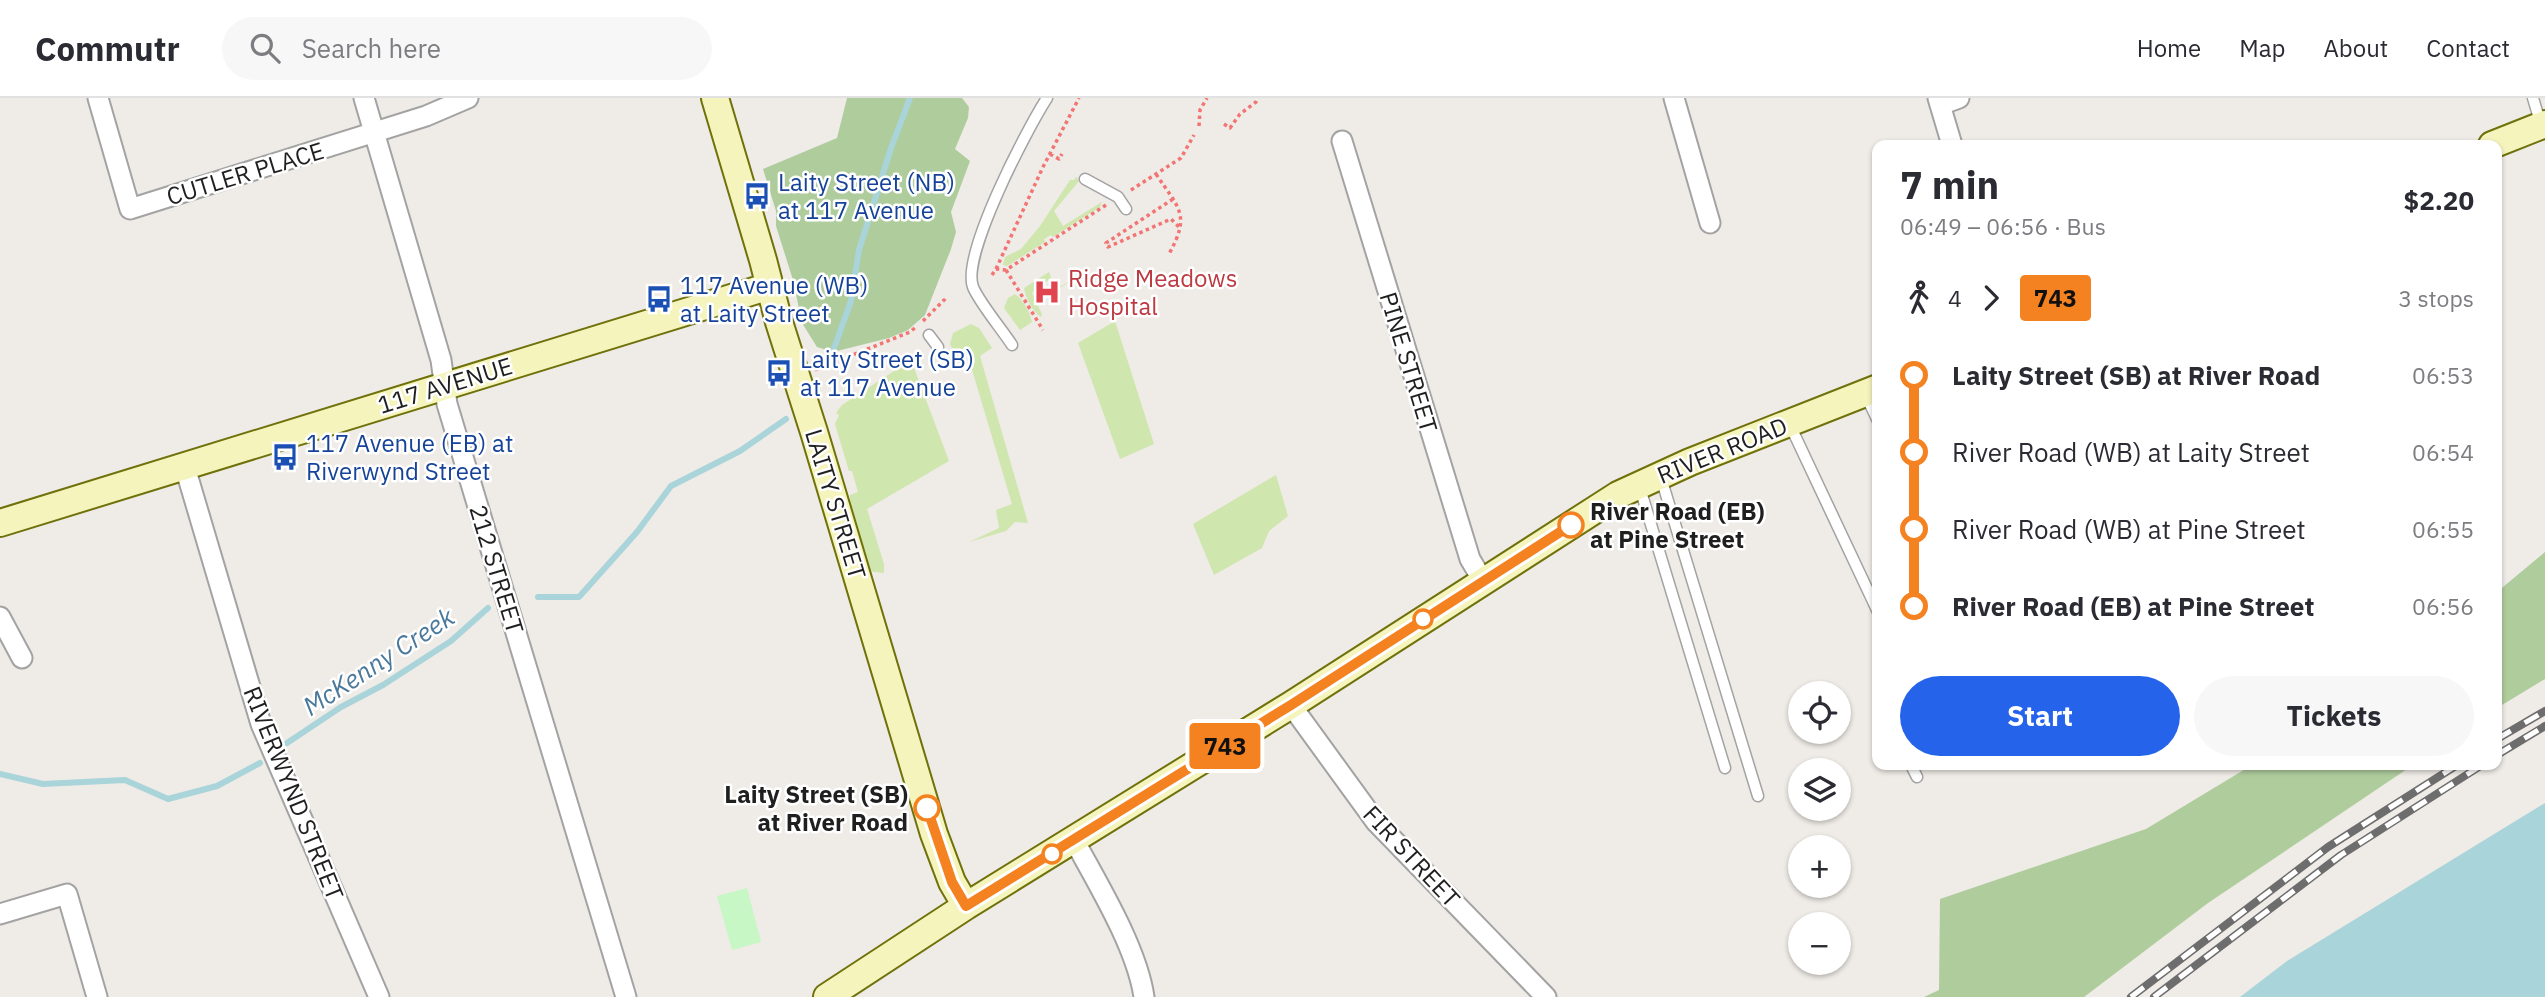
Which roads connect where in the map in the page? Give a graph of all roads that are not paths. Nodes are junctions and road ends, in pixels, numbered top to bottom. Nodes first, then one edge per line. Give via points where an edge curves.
1 (98, 98) edge
2 (364, 98) edge
3 (468, 98) edge
4 (715, 98) edge
5 (1674, 98) edge
6 (2533, 98) edge
7 (1044, 99) edge
8 (1946, 100) edge
9 (2543, 125) edge
10 (374, 133) junction
11 (1951, 140) edge
12 (1342, 141) dead end
13 (2502, 141) edge
14 (1085, 179) dead end
15 (1126, 209) dead end
16 (1710, 223) dead end
17 (770, 286) junction
18 (929, 335) dead end
19 (1013, 345) dead end
20 (939, 347) dead end
21 (445, 384) junction
22 (1871, 390) edge
23 (1788, 423) junction
24 (184, 464) junction
25 (1649, 480) junction
26 (0, 523) edge
27 (1483, 581) junction
28 (1872, 599) edge
29 (0, 617) edge
30 (22, 658) dead end
31 (1291, 705) junction
32 (1725, 768) dead end
33 (1914, 770) edge
34 (1917, 777) dead end
35 (1758, 796) dead end
36 (1074, 840) junction
37 (966, 906) junction
38 (0, 914) edge
39 (97, 997) edge
40 (379, 997) edge
41 (626, 997) edge
42 (827, 997) edge
43 (1144, 997) edge
44 (1546, 997) edge

1 - 10 street, CUTLER PLACE via 130,209
2 - 10 street, 212 STREET
3 - 10 street, CUTLER PLACE
4 - 17 street, LAITY STREET
5 - 16 street
6 - 9 lane
7 - 19 lane via 972,263 973,286
8 - 11 street
9 - 13 street
10 - 21 street, 212 STREET
12 - 27 street, PINE STREET via 1469,559
14 - 15 lane via 1118,197
17 - 21 street, 117 AVENUE
17 - 37 street, LAITY STREET via 934,834
18 - 20 lane
21 - 24 street, 117 AVENUE
21 - 41 street, 212 STREET via 447,404
22 - 23 street, RIVER ROAD
23 - 25 street, RIVER ROAD
23 - 28 lane
24 - 26 street, 117 AVENUE
24 - 40 street, RIVERWYND STREET via 261,724
25 - 27 street, RIVER ROAD
25 - 32 lane
25 - 35 lane
27 - 31 street, RIVER ROAD
29 - 30 street
31 - 36 street, RIVER ROAD
31 - 44 street, FIR STREET via 1376,822
33 - 34 lane
36 - 37 street, RIVER ROAD
36 - 43 street via 1130,949
37 - 42 street, RIVER ROAD
38 - 39 street via 67,894

